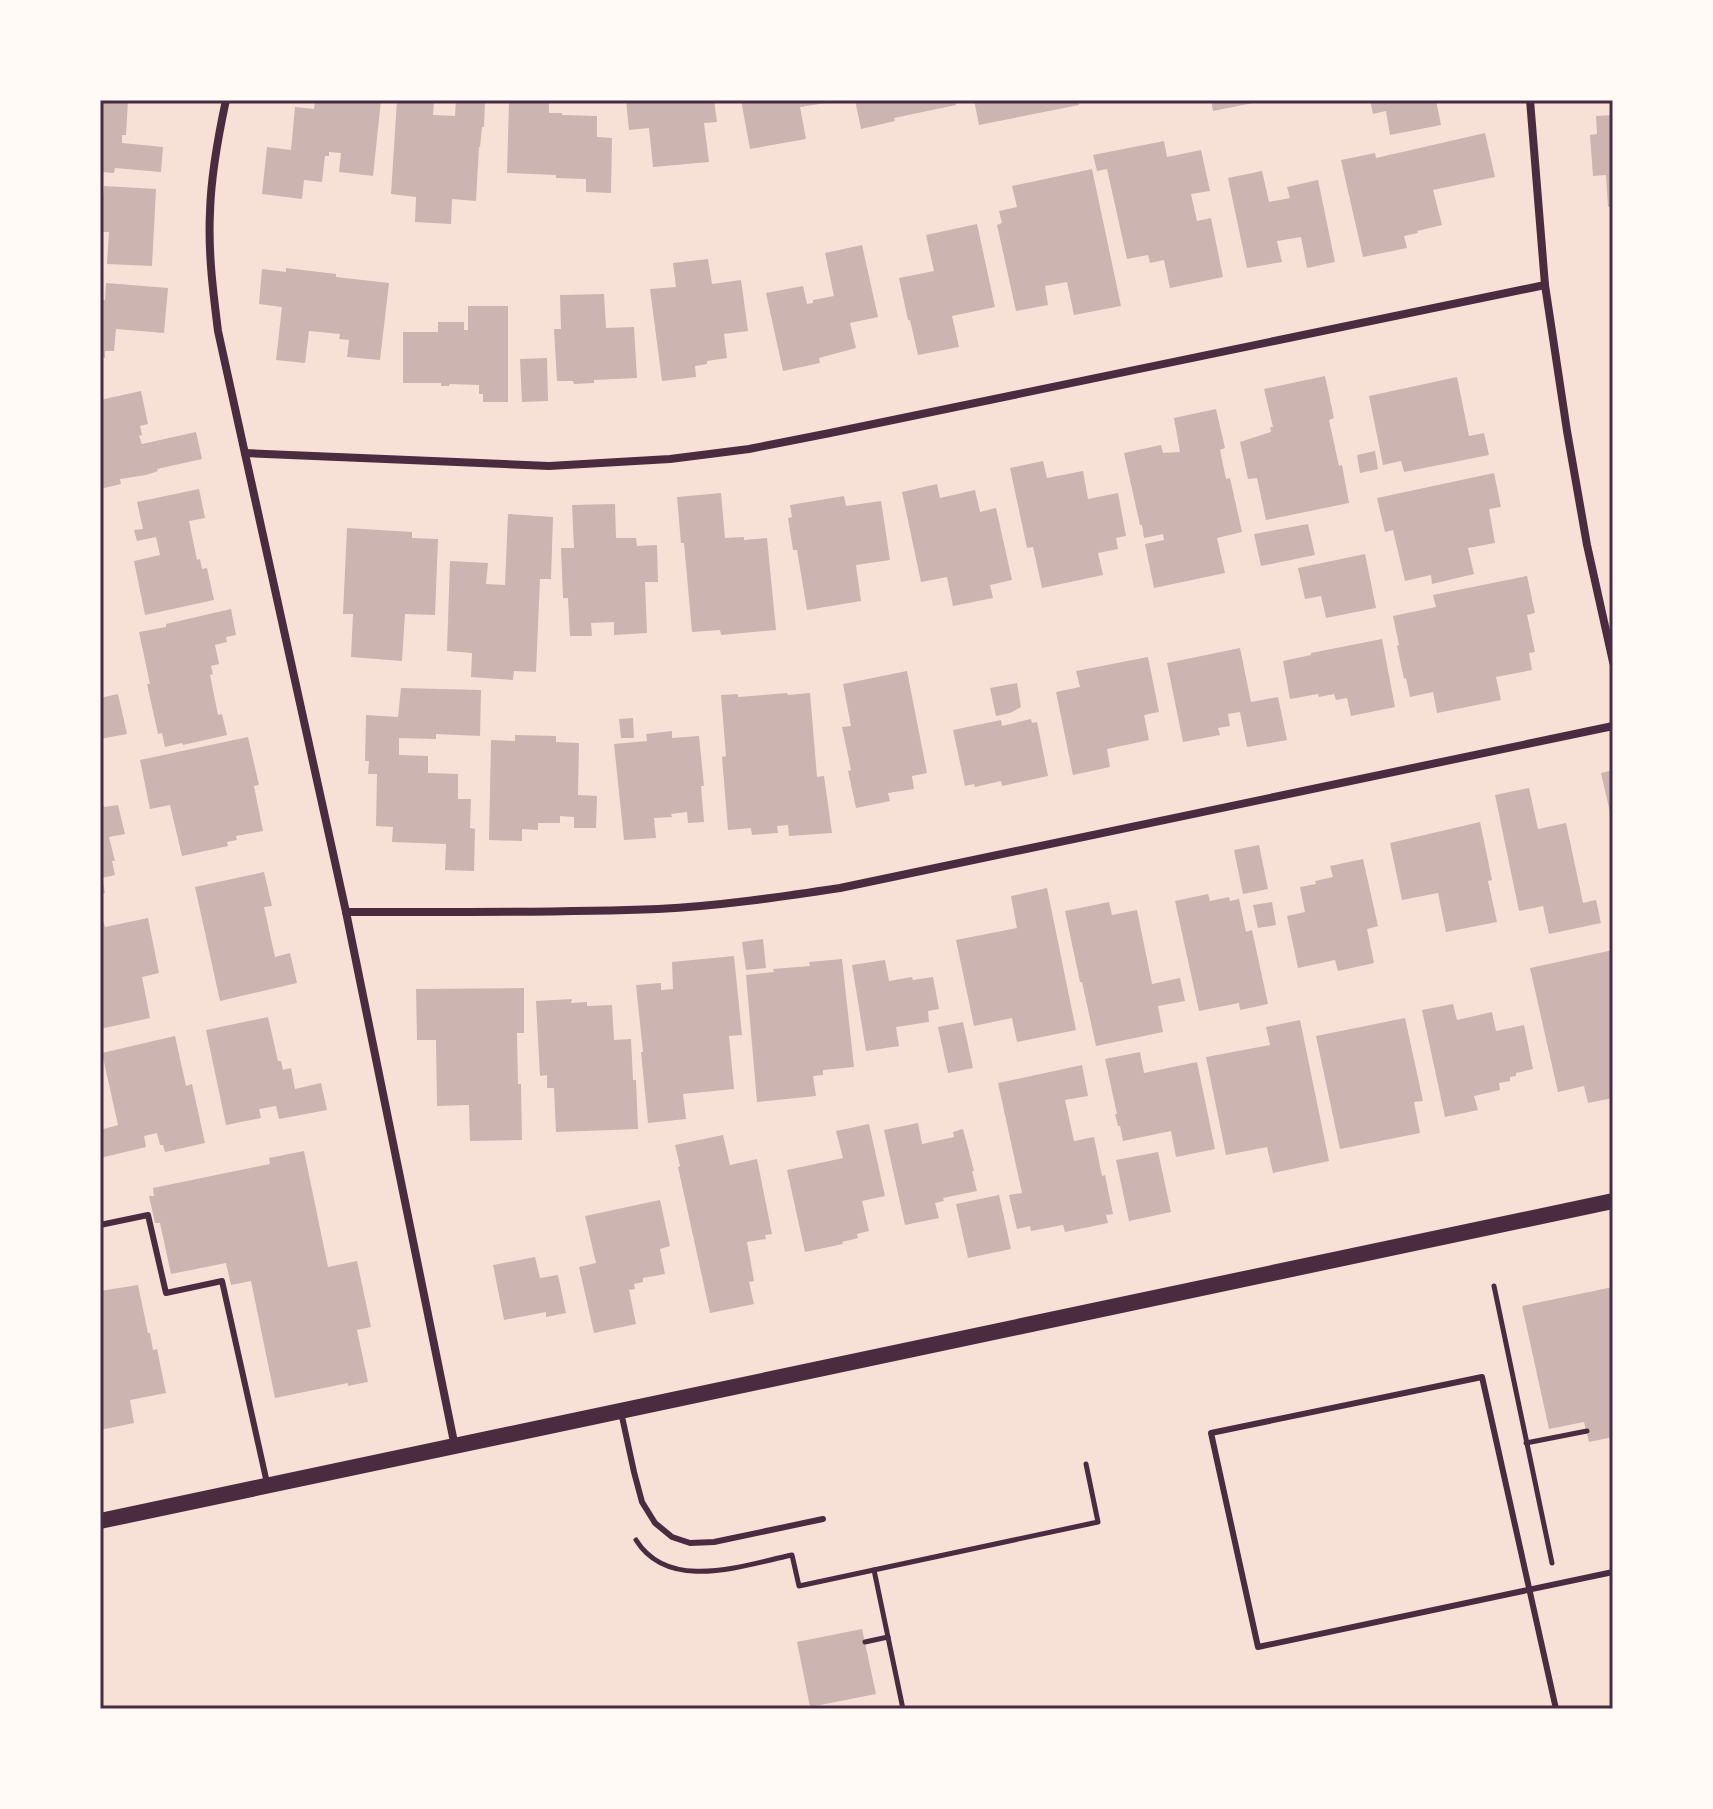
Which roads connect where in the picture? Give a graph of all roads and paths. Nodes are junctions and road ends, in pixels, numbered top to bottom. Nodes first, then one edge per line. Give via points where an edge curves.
1 (226, 100) edge
2 (1530, 100) edge
3 (1545, 285) junction
4 (245, 453) junction
5 (1613, 662) edge
6 (1613, 726) edge
7 (346, 912) junction
8 (1613, 1201) edge
9 (100, 1225) edge
10 (1494, 1286) dead end
11 (621, 1412) junction
12 (1587, 1431) dead end
13 (1526, 1443) junction
14 (455, 1447) junction
15 (1086, 1464) dead end
16 (267, 1487) junction
17 (823, 1519) dead end
18 (100, 1521) edge
19 (633, 1536) dead end
20 (874, 1570) junction
21 (1613, 1572) edge
22 (1556, 1584) junction
23 (1530, 1589) junction
24 (888, 1637) junction
25 (865, 1642) dead end
26 (903, 1709) edge
27 (1556, 1709) edge

1 - 4 street via 214,156 210,267
2 - 3 street
3 - 4 street via 749,449 549,466
3 - 5 street via 1587,545
4 - 7 street
6 - 7 street via 840,888 660,909
7 - 14 street
8 - 11 main road
9 - 16 lane via 148,1215 166,1293 222,1281
10 - 13 path
11 - 14 main road
11 - 17 lane via 642,1502 672,1537 714,1542
12 - 13 path
13 - 22 path
14 - 16 main road
15 - 20 path via 1098,1522
16 - 18 main road
19 - 20 path via 656,1560 694,1573 792,1555 799,1586
20 - 24 path
21 - 22 lane
22 - 23 lane
23 - 23 lane via 1258,1647 1211,1433 1482,1377
23 - 27 lane
24 - 25 path
24 - 26 path

